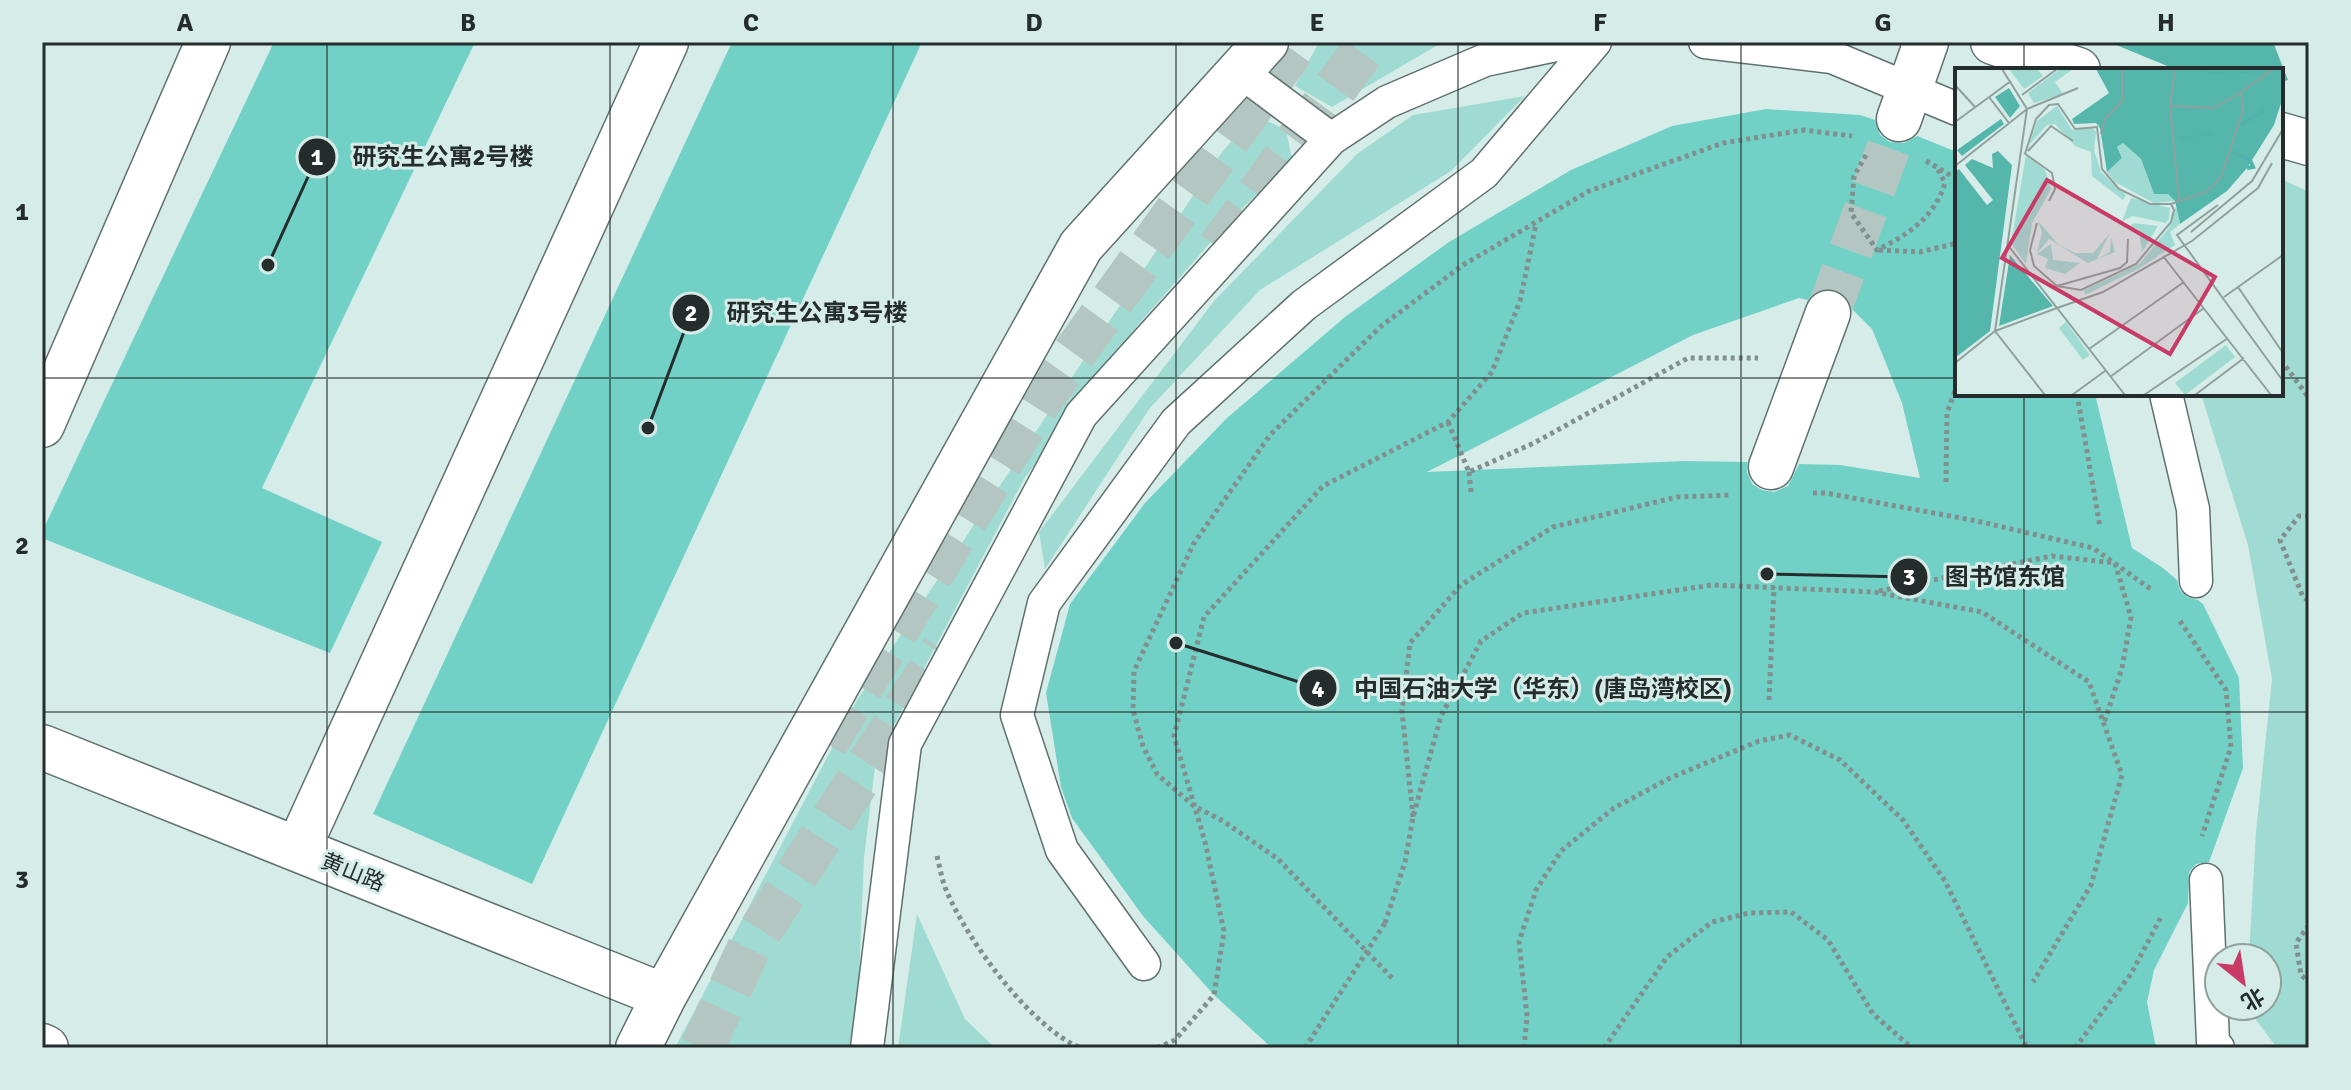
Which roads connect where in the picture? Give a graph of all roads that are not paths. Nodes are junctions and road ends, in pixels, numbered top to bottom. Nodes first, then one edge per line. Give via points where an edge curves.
1 (208, 42) edge
2 (666, 42) edge
3 (1570, 42) edge
4 (1595, 42) edge
5 (1705, 42) edge
6 (1926, 42) edge
7 (1993, 42) edge
8 (1253, 57) edge
9 (2072, 68) edge
10 (1955, 110) edge
11 (1896, 125) junction
12 (2283, 136) edge
13 (1331, 139) junction
14 (2309, 143) edge
15 (1828, 313) tunnel mouth
16 (2166, 396) edge
17 (42, 425) edge
18 (1771, 467) dead end
19 (2196, 581) dead end
20 (42, 747) edge
21 (298, 849) junction
22 (2206, 880) dead end
23 (1144, 964) dead end
24 (664, 996) junction
25 (638, 1048) edge
26 (867, 1048) edge
27 (2218, 1048) edge

1 - 17 street
2 - 21 street
3 - 13 lane via 1485,60 1387,102
4 - 23 lane via 1484,173 1304,305 1176,422 1044,603 1017,715 1062,850
5 - 11 lane via 1832,57
6 - 11 street
7 - 9 street
8 - 13 lane
8 - 24 street via 1081,246
10 - 11 lane
12 - 14 street
13 - 26 lane via 1081,415 905,744
15 - 18 street
16 - 19 lane via 2193,509
20 - 21 street, 黄山路
21 - 24 street, 黄山路
22 - 27 lane via 2213,1042
24 - 25 street

